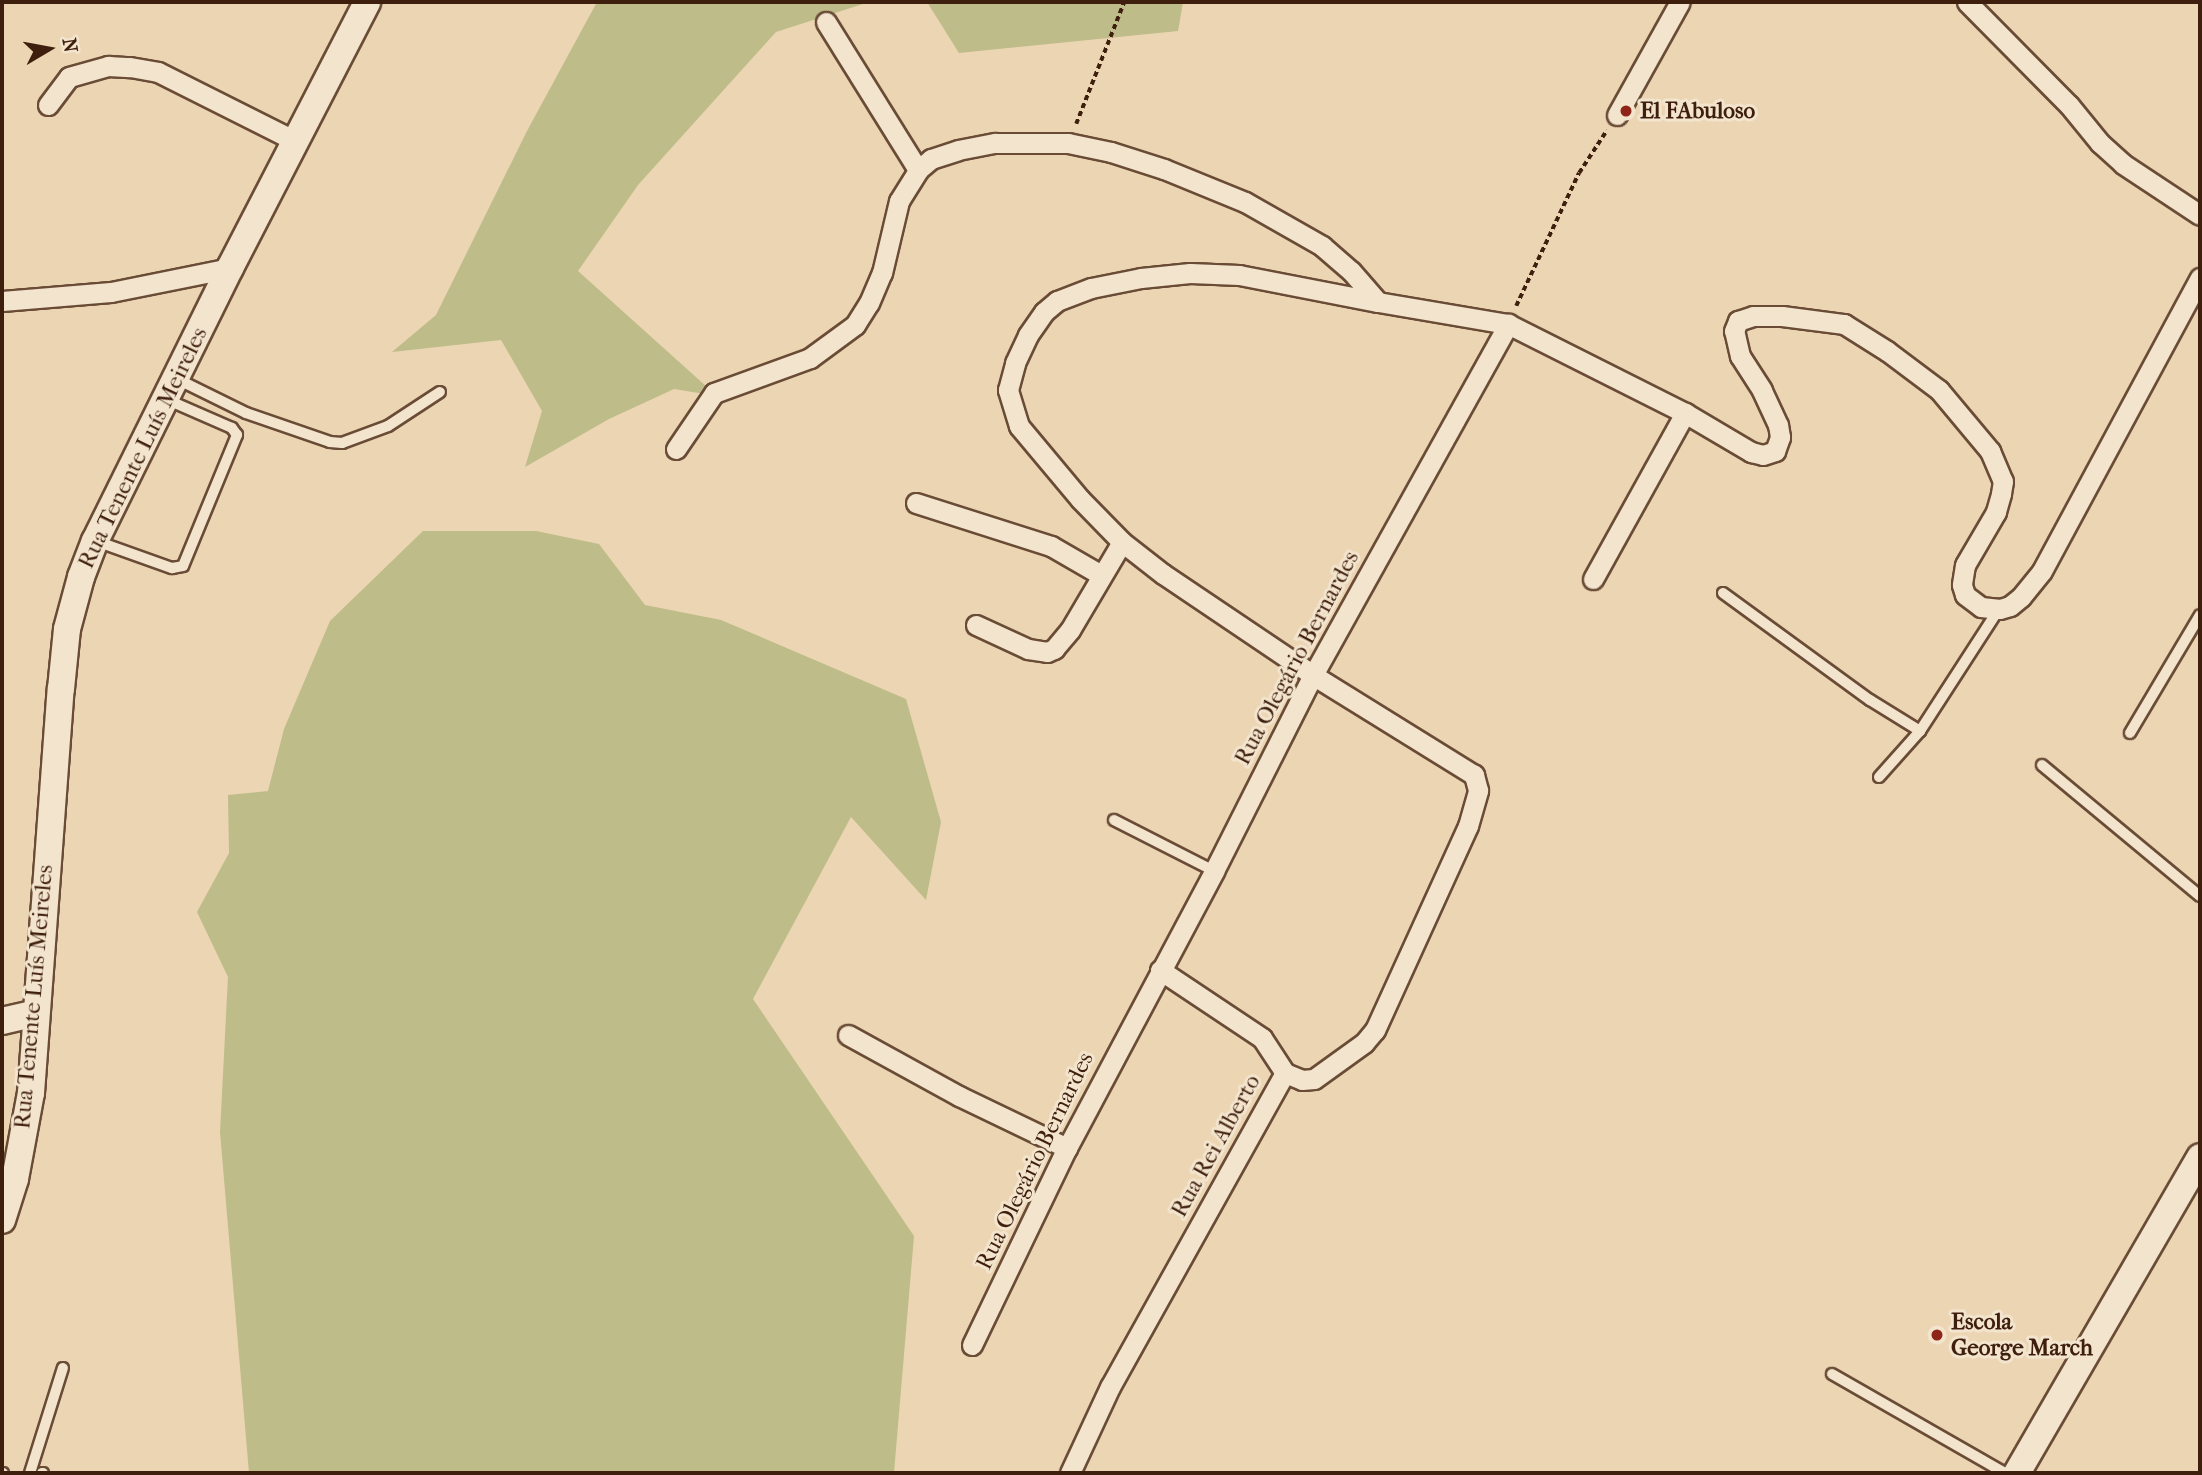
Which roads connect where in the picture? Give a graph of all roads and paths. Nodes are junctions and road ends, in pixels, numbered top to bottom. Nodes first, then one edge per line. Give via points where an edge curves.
1 (367, 2) edge
2 (1124, 2) edge
3 (1680, 2) edge
4 (1967, 2) edge
5 (826, 22) dead end
6 (48, 105) dead end
7 (1617, 115) joint
8 (297, 142) junction
9 (1068, 143) junction
10 (918, 170) junction
11 (2200, 215) edge
12 (230, 268) junction
13 (2200, 278) edge
14 (2, 302) edge
15 (1378, 302) junction
16 (1508, 324) junction
17 (171, 389) junction
18 (440, 392) dead end
19 (1685, 413) junction
20 (676, 449) dead end
21 (916, 503) dead end
22 (95, 541) junction
23 (1122, 542) junction
24 (1101, 575) junction
25 (1593, 579) dead end
26 (1723, 593) dead end
27 (2000, 609) junction
28 (2200, 615) edge
29 (976, 625) dead end
30 (1313, 675) junction
31 (1920, 731) junction
32 (2130, 733) dead end
33 (2042, 765) dead end
34 (1879, 777) dead end
35 (1114, 820) dead end
36 (1214, 871) junction
37 (2200, 896) edge
38 (1160, 970) junction
39 (36, 1013) junction
40 (2, 1021) edge
41 (848, 1035) dead end
42 (1285, 1073) junction
43 (1067, 1148) junction
44 (2200, 1157) edge
45 (2, 1220) edge
46 (972, 1345) dead end
47 (63, 1368) dead end
48 (1832, 1374) dead end
49 (30, 1473) edge
50 (1070, 1473) edge
51 (2005, 1473) edge
52 (2017, 1473) edge

1 - 8 main road, Rua Tenente Luís Meireles
2 - 9 path
3 - 7 street
4 - 11 street via 2123,164
5 - 10 street
6 - 8 street via 69,77 108,66 130,67 158,72
7 - 16 path via 1579,173
8 - 12 main road, Rua Tenente Luís Meireles
9 - 10 street via 995,143 958,149 931,159
9 - 15 street via 1164,169 1245,202 1322,246
10 - 20 street via 899,201 882,273 855,325 810,358 714,393
12 - 14 street via 111,292
12 - 17 main road, Rua Tenente Luís Meireles
13 - 27 street via 2042,571 2021,597
15 - 16 street
15 - 23 street via 1239,275 1190,273 1091,288 1057,301 1044,312 1015,363 1008,390 1011,407 1019,426 1048,462
16 - 19 street
16 - 30 street, Rua Olegário Bernardes
17 - 18 lane via 342,443 388,426
17 - 22 main road, Rua Tenente Luís Meireles
17 - 22 lane via 237,435 183,566 172,568
19 - 25 street
19 - 27 street via 1751,452 1763,456 1775,451 1778,425 1740,356 1735,341 1738,321 1782,316 1844,324 1939,390 1976,432 1999,468 2003,481 1996,512 1965,565 1962,585 1965,595 1981,607
21 - 24 street via 1051,546
22 - 39 main road, Rua Tenente Luís Meireles via 67,629
23 - 24 street
23 - 30 street
24 - 29 street via 1055,649 1028,649
26 - 31 lane
27 - 31 lane
28 - 32 lane
30 - 36 street, Rua Olegário Bernardes
30 - 42 street, Rua Rei Alberto via 1474,775 1478,790 1474,812 1375,1030 1314,1079
31 - 34 lane
33 - 37 lane
35 - 36 lane
36 - 38 street, Rua Olegário Bernardes
38 - 42 street via 1262,1038
38 - 43 street, Rua Olegário Bernardes
39 - 40 main road
39 - 45 main road, Rua Tenente Luís Meireles via 31,1093 15,1179
41 - 43 street
42 - 50 street, Rua Rei Alberto via 1110,1387
43 - 46 street, Rua Olegário Bernardes
44 - 52 main road
47 - 49 lane
48 - 51 lane

